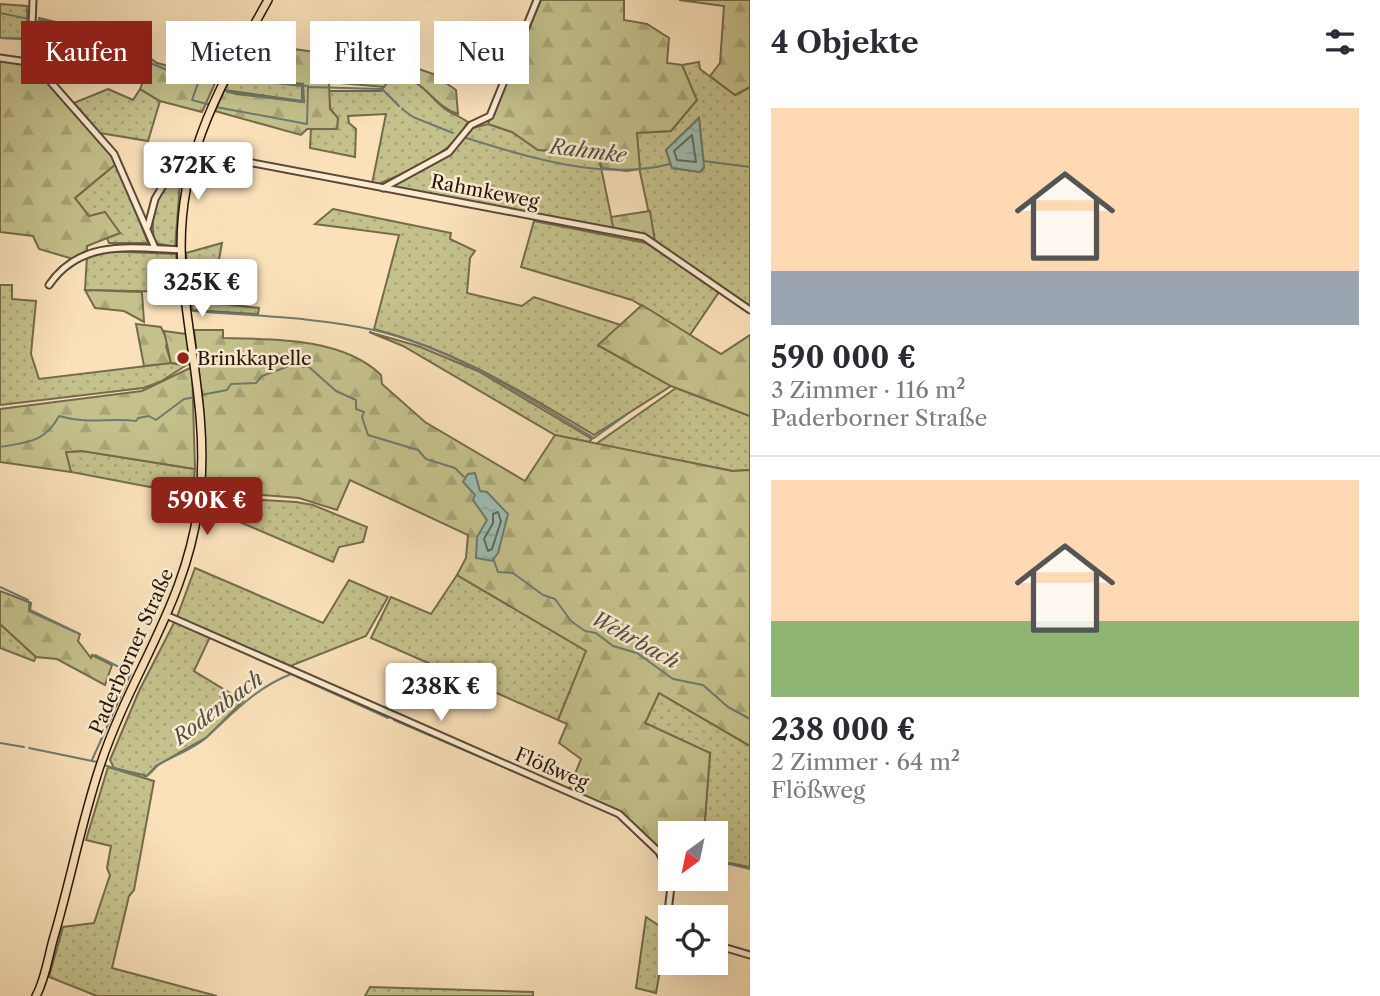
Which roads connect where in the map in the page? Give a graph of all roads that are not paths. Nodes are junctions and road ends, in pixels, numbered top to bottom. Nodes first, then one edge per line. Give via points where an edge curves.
1 (33, 0) edge
2 (268, 0) edge
3 (537, 0) edge
4 (32, 21) edge
5 (0, 58) edge
6 (21, 61) edge
7 (52, 84) edge
8 (194, 152) junction
9 (383, 188) junction
10 (148, 226) junction
11 (155, 248) junction
12 (181, 250) junction
13 (49, 285) dead end
14 (750, 310) edge
15 (168, 616) junction
16 (658, 851) edge
17 (728, 949) edge
18 (750, 955) edge
19 (38, 995) edge

1 - 4 street
2 - 8 main road, Paderborner Straße via 211,105
3 - 9 street via 490,116 471,125 449,152
5 - 6 street
7 - 10 street via 114,154
8 - 9 street, Rahmkeweg
8 - 10 street via 184,150 155,199
8 - 12 main road, Paderborner Straße via 184,197
9 - 14 street, Rahmkeweg via 644,237
10 - 11 street
11 - 12 street
11 - 13 street via 95,249 61,271
12 - 15 main road, Paderborner Straße via 200,394 202,463 187,562
15 - 16 street, Flößweg via 619,814
15 - 19 main road, Paderborner Straße via 100,764
17 - 18 street

